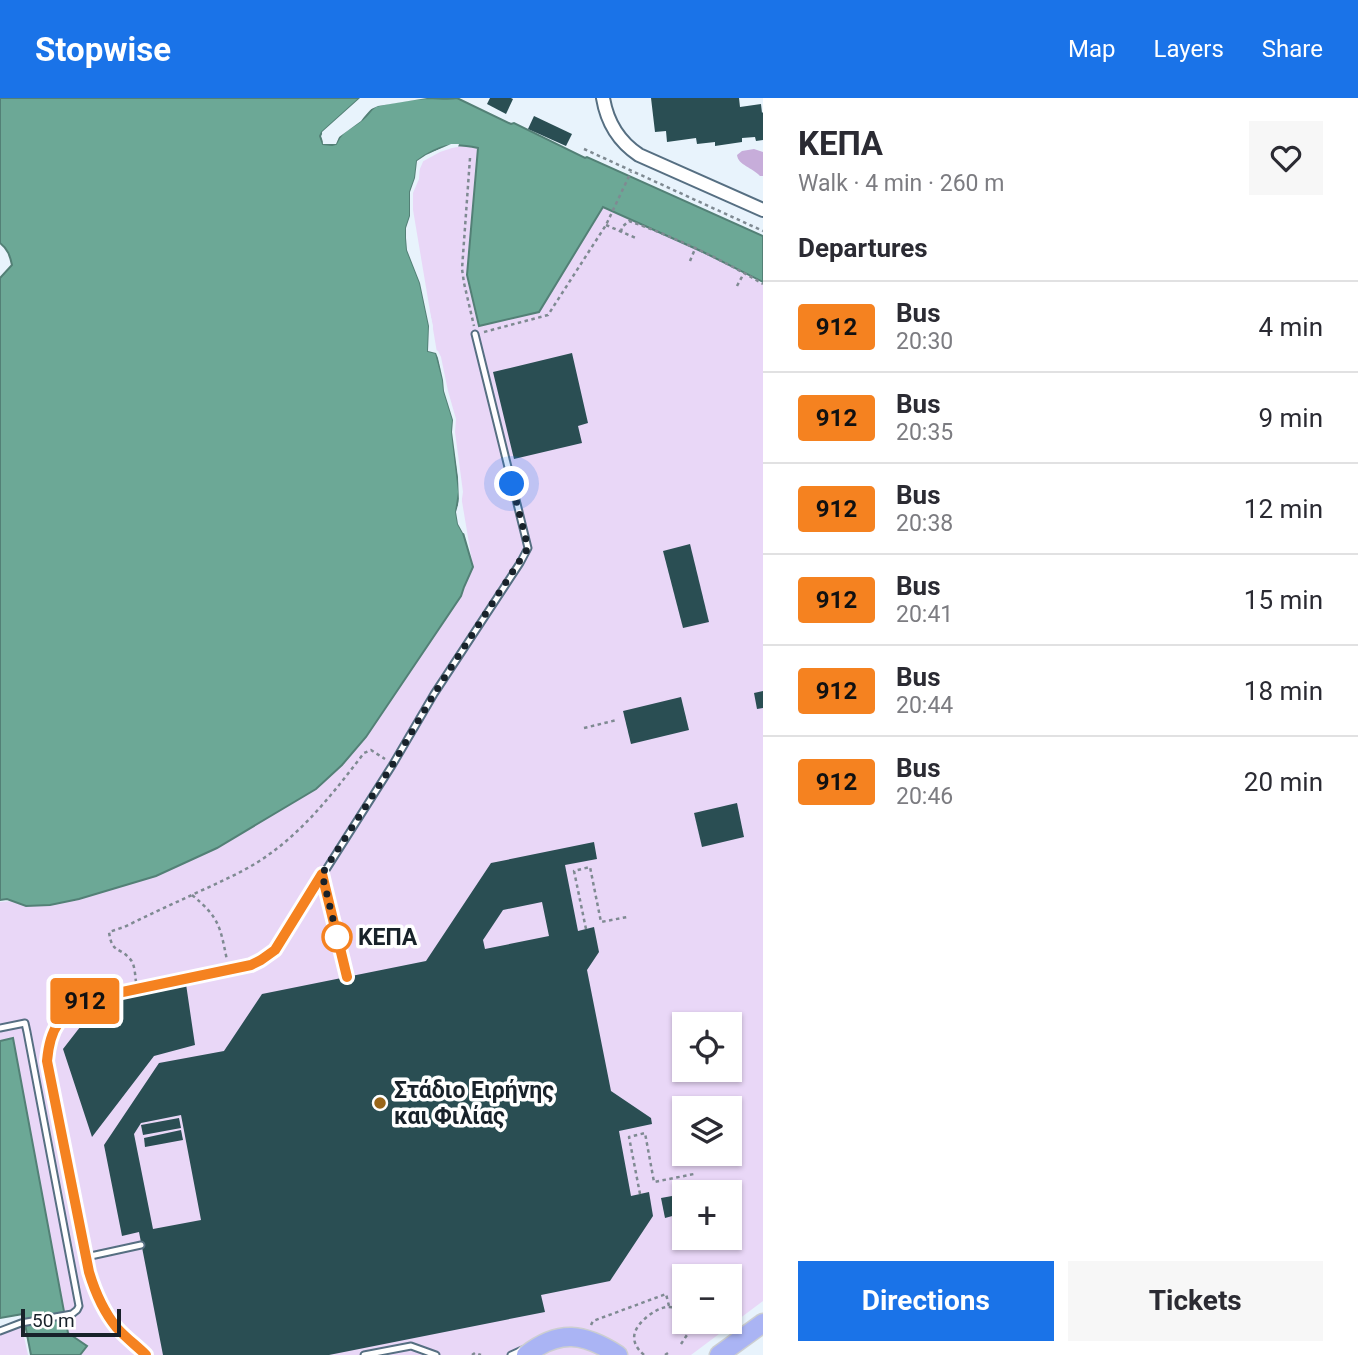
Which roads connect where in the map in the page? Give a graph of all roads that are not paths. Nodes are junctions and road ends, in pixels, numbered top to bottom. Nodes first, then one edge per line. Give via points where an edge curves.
1 (603, 98) edge
2 (763, 210) edge
3 (475, 334) road end
4 (322, 874) junction
5 (347, 977) dead end
6 (0, 1028) edge
7 (141, 1245) dead end
8 (86, 1257) junction
9 (763, 1323) edge
10 (0, 1331) edge
11 (545, 1342) junction
12 (146, 1355) edge
13 (364, 1355) edge
14 (436, 1355) edge
15 (512, 1355) edge
16 (526, 1355) edge
17 (618, 1355) edge
18 (719, 1355) edge

1 - 2 street via 612,127 639,155
3 - 4 lane via 528,548
4 - 5 lane
4 - 8 lane via 275,950 261,960 89,999 73,1008 52,1032 47,1061
6 - 10 lane via 25,1023 79,1306 72,1314
7 - 8 lane
8 - 12 lane via 107,1314
9 - 18 highway
11 - 15 lane
11 - 16 highway
11 - 17 highway via 581,1337
13 - 14 lane via 411,1346

